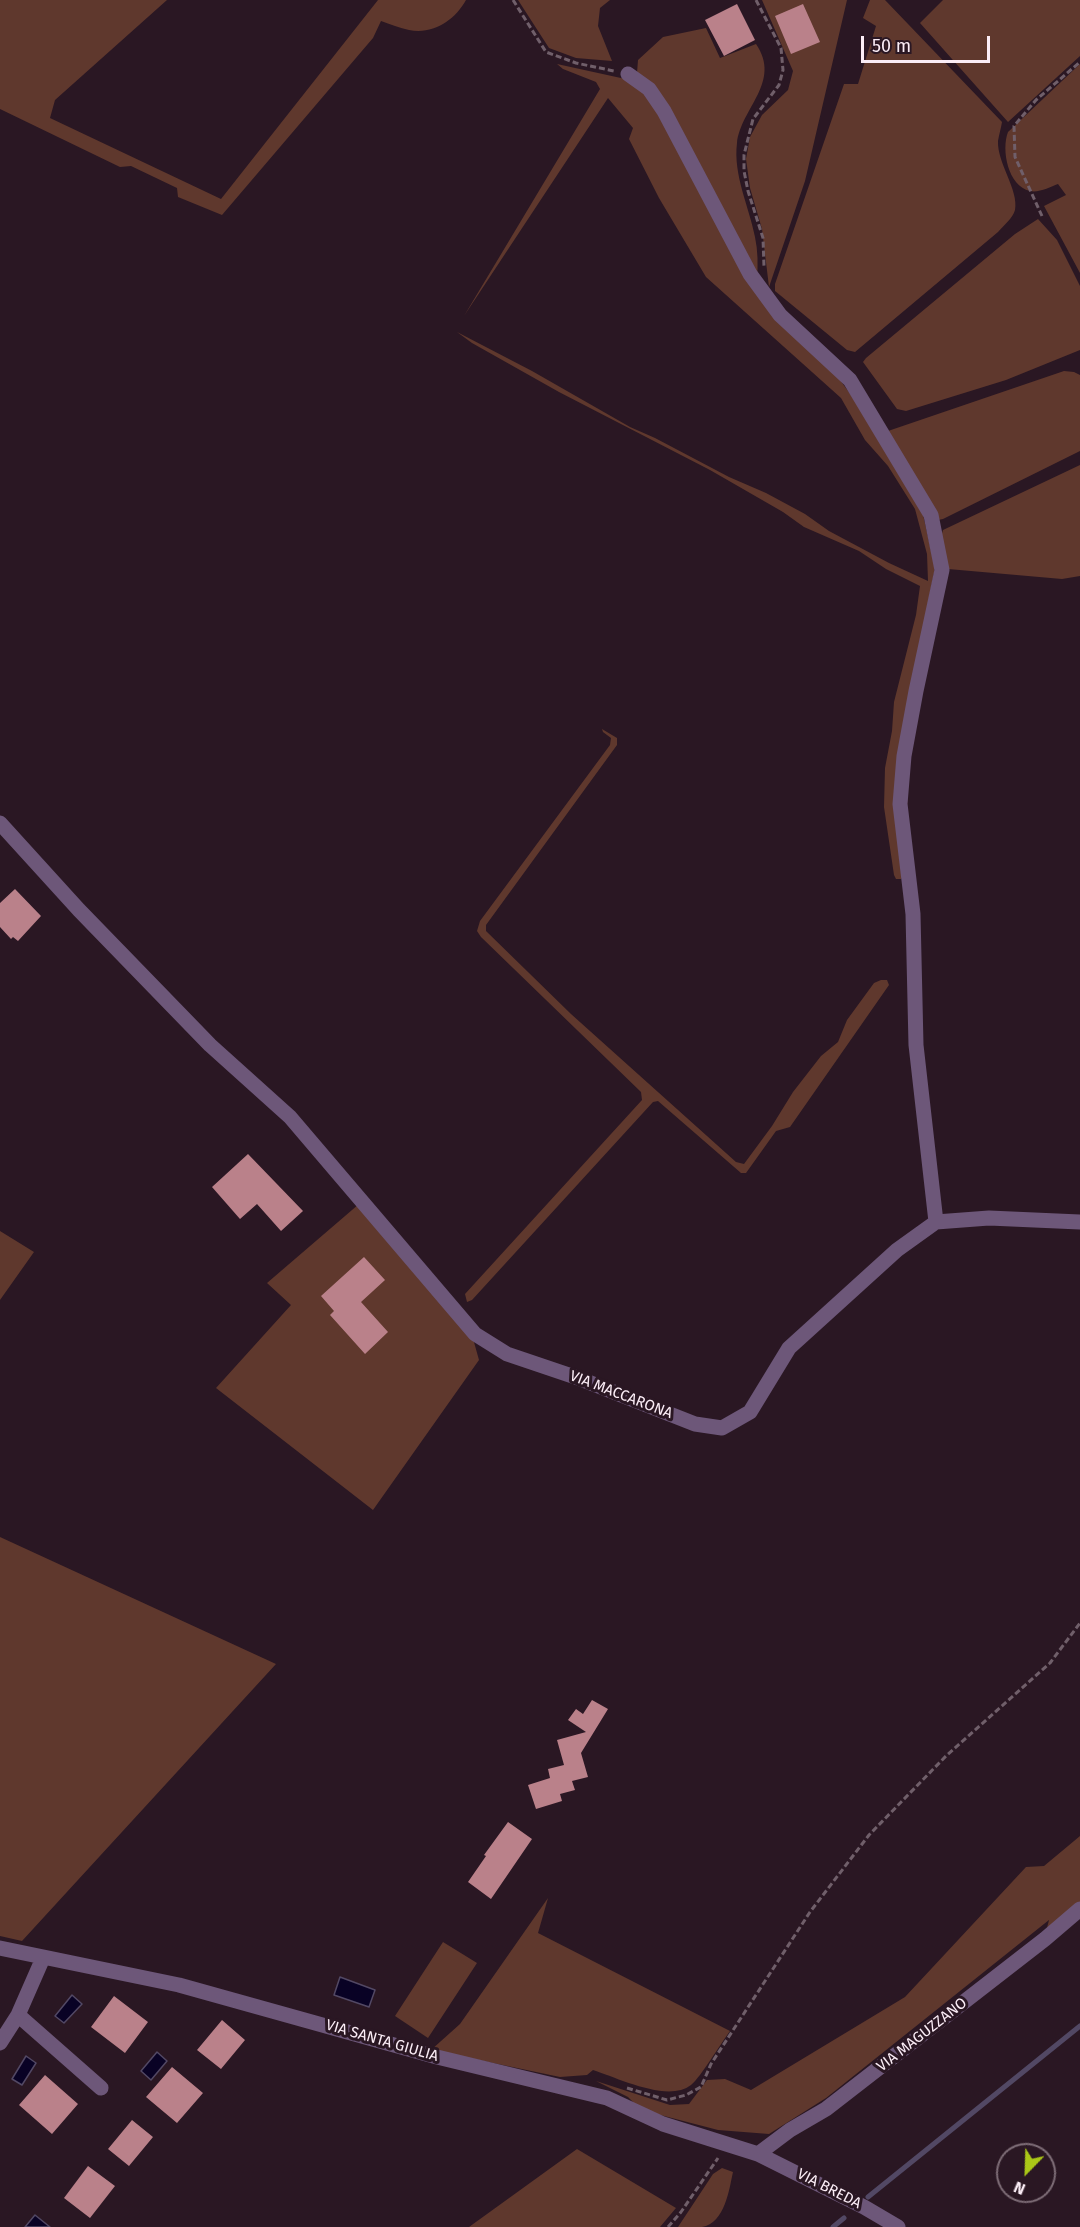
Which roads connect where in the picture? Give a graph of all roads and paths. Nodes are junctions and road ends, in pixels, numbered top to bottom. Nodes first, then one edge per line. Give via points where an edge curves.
1 (513, 0) edge
2 (756, 0) edge
3 (1080, 62) edge
4 (628, 74) joint
5 (1042, 216) dead end
6 (764, 273) dead end
7 (0, 823) edge
8 (936, 1222) junction
9 (1080, 1222) edge
10 (1080, 1623) edge
11 (1080, 1909) edge
12 (0, 1948) edge
13 (43, 1958) junction
14 (18, 2015) junction
15 (0, 2043) edge
16 (619, 2086) dead end
17 (101, 2088) dead end
18 (723, 2152) dead end
19 (758, 2154) junction
20 (668, 2227) edge
21 (898, 2227) edge

1 - 4 path via 546,52
2 - 6 path via 781,48 783,70 778,85 753,119 744,155 748,191 763,238
3 - 5 path via 1036,99 1014,126 1015,157
4 - 8 street via 649,89 664,111 750,274 780,315 850,380 931,515 942,570 904,756 900,804 913,914 916,1045
7 - 8 street, VIA MACCARONA via 210,1046 290,1117 475,1334 507,1354 695,1424 722,1428 750,1412 789,1348 897,1250
8 - 9 street via 989,1218
10 - 16 path via 1050,1663 946,1756 869,1835 804,1921 711,2064 701,2086 667,2100
11 - 19 street, VIA MAGUZZANO via 834,2103
12 - 13 street, VIA SANTA GIULIA
13 - 14 street
13 - 19 street, VIA SANTA GIULIA via 179,1985 607,2098 663,2124
14 - 15 street
14 - 17 street
18 - 20 path
19 - 21 street, VIA BREDA

